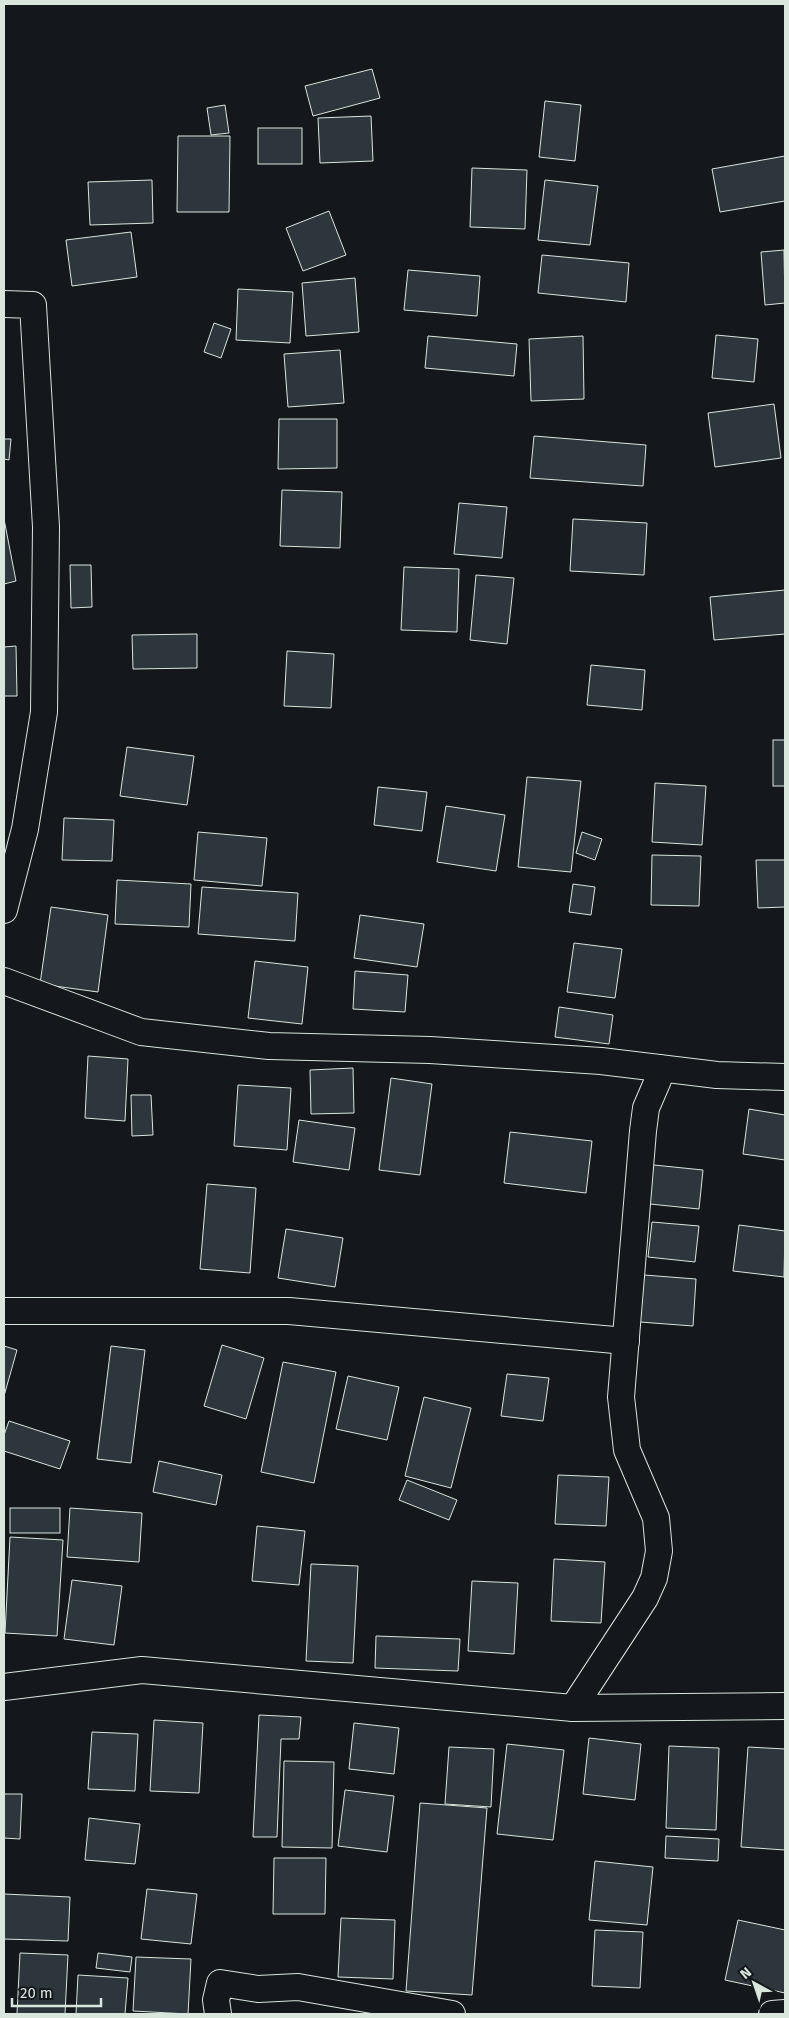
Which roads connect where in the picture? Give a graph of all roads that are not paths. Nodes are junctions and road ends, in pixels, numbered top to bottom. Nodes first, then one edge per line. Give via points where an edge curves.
1 (4, 304) edge
2 (4, 910) edge
3 (4, 981) edge
4 (660, 1068) junction
5 (785, 1077) edge
6 (4, 1311) edge
7 (626, 1341) junction
8 (4, 1687) edge
9 (785, 1706) edge
10 (572, 1708) junction
11 (785, 2013) edge
12 (218, 2014) edge
13 (452, 2014) edge
14 (772, 2014) edge

1 - 2 street via 33,305 46,526 44,712 25,829
3 - 4 street via 140,1032 269,1046 430,1050
4 - 5 street via 717,1075
4 - 7 street via 646,1108 643,1131
6 - 7 street via 289,1311
7 - 10 street via 622,1398 627,1450 656,1518 660,1551 645,1598
8 - 10 street via 142,1670
9 - 10 street
11 - 14 street
12 - 13 street via 216,2000 220,1983 258,1989 298,1987

